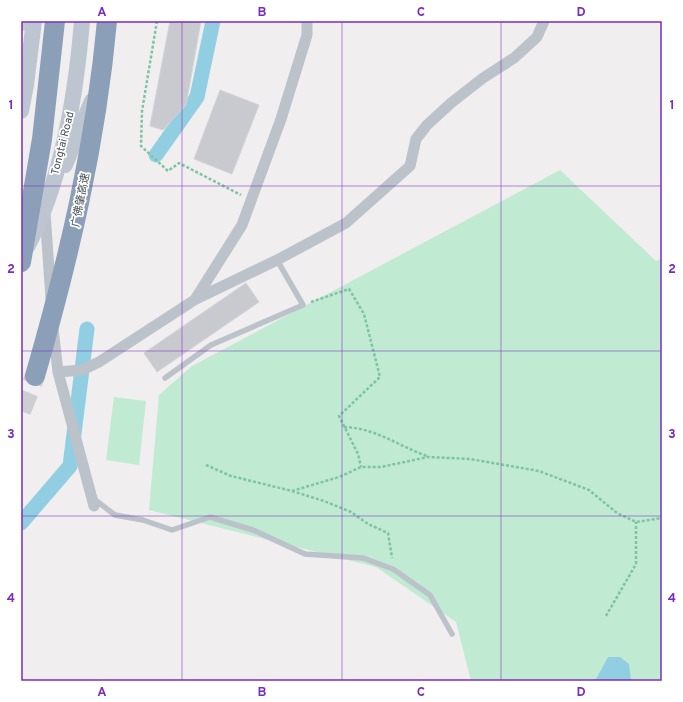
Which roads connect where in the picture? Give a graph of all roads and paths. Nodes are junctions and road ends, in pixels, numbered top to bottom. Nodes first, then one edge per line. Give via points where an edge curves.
1 (34, 21) edge
2 (55, 21) edge
3 (82, 21) edge
4 (98, 21) edge
5 (107, 21) edge
6 (157, 21) edge
7 (307, 21) edge
8 (544, 21) edge
9 (21, 111) edge
10 (251, 200) junction
11 (21, 207) edge
12 (45, 210) junction
13 (21, 211) edge
14 (21, 260) edge
15 (277, 260) junction
16 (196, 299) junction
17 (302, 305) junction
18 (58, 372) junction
19 (35, 376) tunnel mouth
20 (165, 378) dead end
21 (344, 427) junction
22 (428, 457) junction
23 (206, 465) dead end
24 (361, 467) junction
25 (292, 491) junction
26 (93, 502) joint
27 (662, 518) edge
28 (636, 522) junction
29 (393, 568) junction
30 (606, 616) dead end
31 (452, 634) dead end

1 - 9 street
2 - 11 street via 43,128 33,174
2 - 14 highway via 42,139
3 - 12 street, Tongtai Road via 76,83
4 - 12 street via 100,40 96,89
5 - 19 highway, 广佛肇高速 via 94,126 79,207 62,283
6 - 10 path via 142,111 141,146 168,171 179,163
7 - 10 street via 307,34 281,119
8 - 15 street via 537,37 514,58 483,78 426,125 416,139 410,166 346,224
10 - 16 street via 242,225
12 - 13 street
12 - 14 street, Tongtai Road
12 - 18 street
15 - 16 street
15 - 17 lane
16 - 18 street via 99,362 82,370
17 - 20 lane via 211,345
17 - 21 path via 349,289 364,314 380,377 339,416
18 - 26 street
21 - 22 path via 360,427 377,432 400,446
21 - 24 path via 358,454
22 - 24 path via 380,467
22 - 28 path via 470,459 540,471 589,490 617,513
23 - 25 path via 231,476
24 - 25 path via 339,477
25 - 29 path via 351,512 368,524 388,533
26 - 29 lane via 115,515 143,520 172,530 210,518 253,530 305,554 363,558
27 - 28 path
28 - 30 path via 636,564
29 - 31 lane via 430,596

